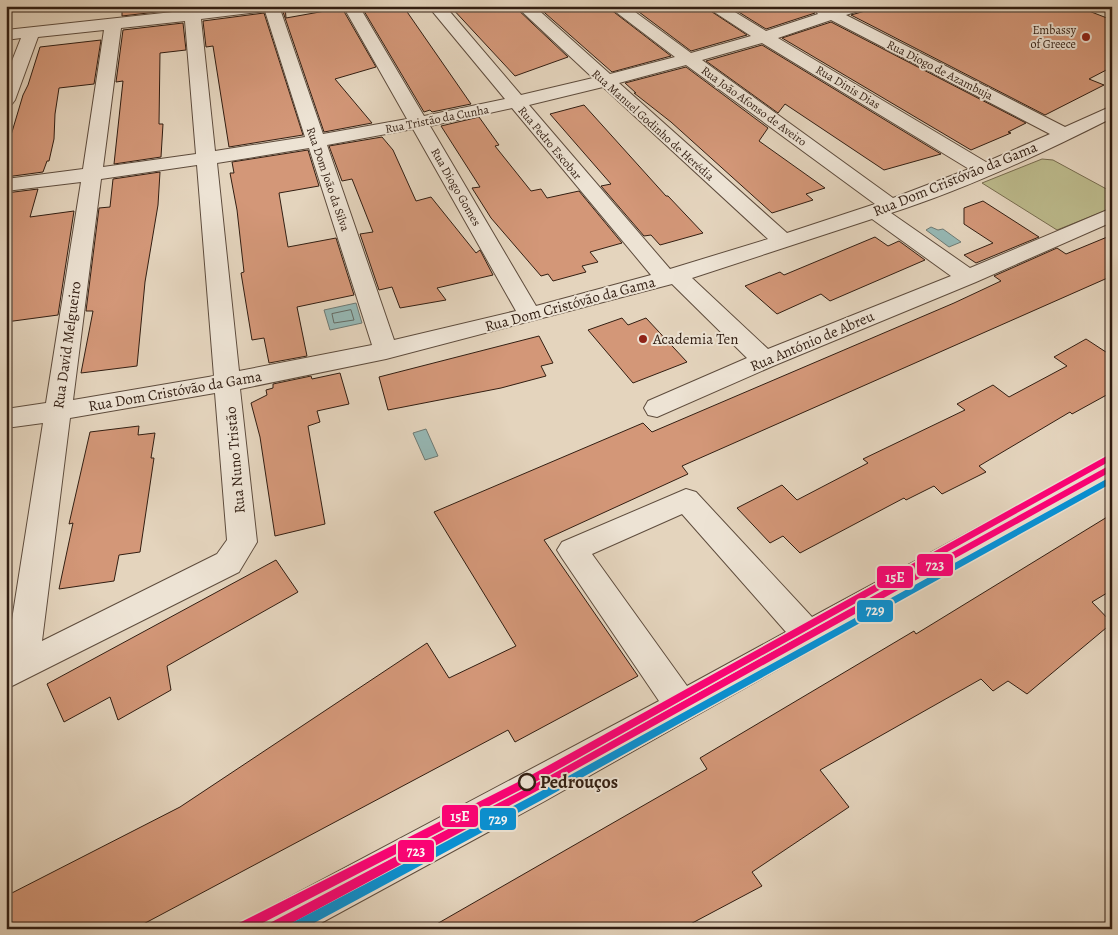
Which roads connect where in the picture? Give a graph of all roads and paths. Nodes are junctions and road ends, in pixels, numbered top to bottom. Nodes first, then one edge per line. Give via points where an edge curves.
1 (269, 6) edge
2 (351, 6) edge
3 (436, 6) edge
4 (524, 6) edge
5 (616, 6) edge
6 (713, 6) edge
7 (816, 6) edge
8 (858, 6) edge
9 (833, 15) junction
10 (192, 16) junction
11 (113, 25) junction
12 (31, 33) junction
13 (6, 35) edge
14 (765, 37) junction
15 (690, 59) junction
16 (604, 81) junction
17 (6, 100) edge
18 (516, 103) junction
19 (1112, 111) edge
20 (419, 123) junction
21 (1064, 134) junction
22 (315, 142) junction
23 (207, 160) junction
24 (983, 169) junction
25 (91, 175) junction
26 (6, 185) edge
27 (884, 209) junction
28 (1112, 214) edge
29 (784, 242) junction
30 (671, 277) junction
31 (968, 277) junction
32 (530, 315) junction
33 (386, 351) junction
34 (764, 360) junction
35 (228, 384) junction
36 (657, 408) dead end
37 (58, 411) junction
38 (6, 419) edge
39 (1112, 467) edge
40 (809, 636) junction
41 (14, 670) edge
42 (682, 706) junction
43 (270, 929) edge

1 - 10 street
1 - 22 street, Rua Dom João da Silva
2 - 20 street, Rua Diogo Gomes
3 - 18 street, Rua Pedro Escobar
4 - 16 street, Rua Manuel Godinho de Herédia
5 - 15 street, Rua João Afonso de Aveiro
6 - 14 street, Rua Dinis Dias
7 - 9 street, Rua Diogo de Azambuja
8 - 9 street, Rua Tristão da Cunha
9 - 14 street, Rua Tristão da Cunha
9 - 21 street, Rua Diogo de Azambuja
10 - 11 street
10 - 23 street, Rua Nuno Tristão
11 - 12 street
11 - 25 street, Rua David Melgueiro
12 - 13 street
12 - 17 street
14 - 15 street, Rua Tristão da Cunha
14 - 24 street, Rua Dinis Dias
15 - 16 street, Rua Tristão da Cunha
15 - 27 street, Rua João Afonso de Aveiro
16 - 18 street, Rua Tristão da Cunha
16 - 29 street, Rua Manuel Godinho de Herédia
18 - 20 street, Rua Tristão da Cunha
18 - 30 street, Rua Pedro Escobar
19 - 21 street, Rua Dom Cristóvão da Gama
20 - 22 street, Rua Tristão da Cunha
20 - 32 street, Rua Diogo Gomes
21 - 24 street, Rua Dom Cristóvão da Gama
22 - 23 street, Rua Tristão da Cunha
22 - 33 street, Rua Dom João da Silva
23 - 25 street, Rua Tristão da Cunha
23 - 35 street, Rua Nuno Tristão
24 - 27 street, Rua Dom Cristóvão da Gama
25 - 26 street, Rua Tristão da Cunha
25 - 37 street, Rua David Melgueiro
27 - 29 street, Rua Dom Cristóvão da Gama
27 - 31 street
28 - 31 street, Rua António de Abreu
29 - 30 street, Rua Dom Cristóvão da Gama
30 - 32 street, Rua Dom Cristóvão da Gama
30 - 34 street, Rua Pedro Escobar
31 - 34 street, Rua António de Abreu
32 - 33 street, Rua Dom Cristóvão da Gama
33 - 35 street, Rua Dom Cristóvão da Gama
34 - 36 street, Rua António de Abreu
35 - 37 street, Rua Dom Cristóvão da Gama
35 - 41 street, Rua Nuno Tristão via 242,542 228,563
37 - 38 street, Rua Dom Cristóvão da Gama
37 - 41 street, Rua David Melgueiro
39 - 40 street
40 - 42 street
40 - 42 street via 686,500 572,550
42 - 43 street

